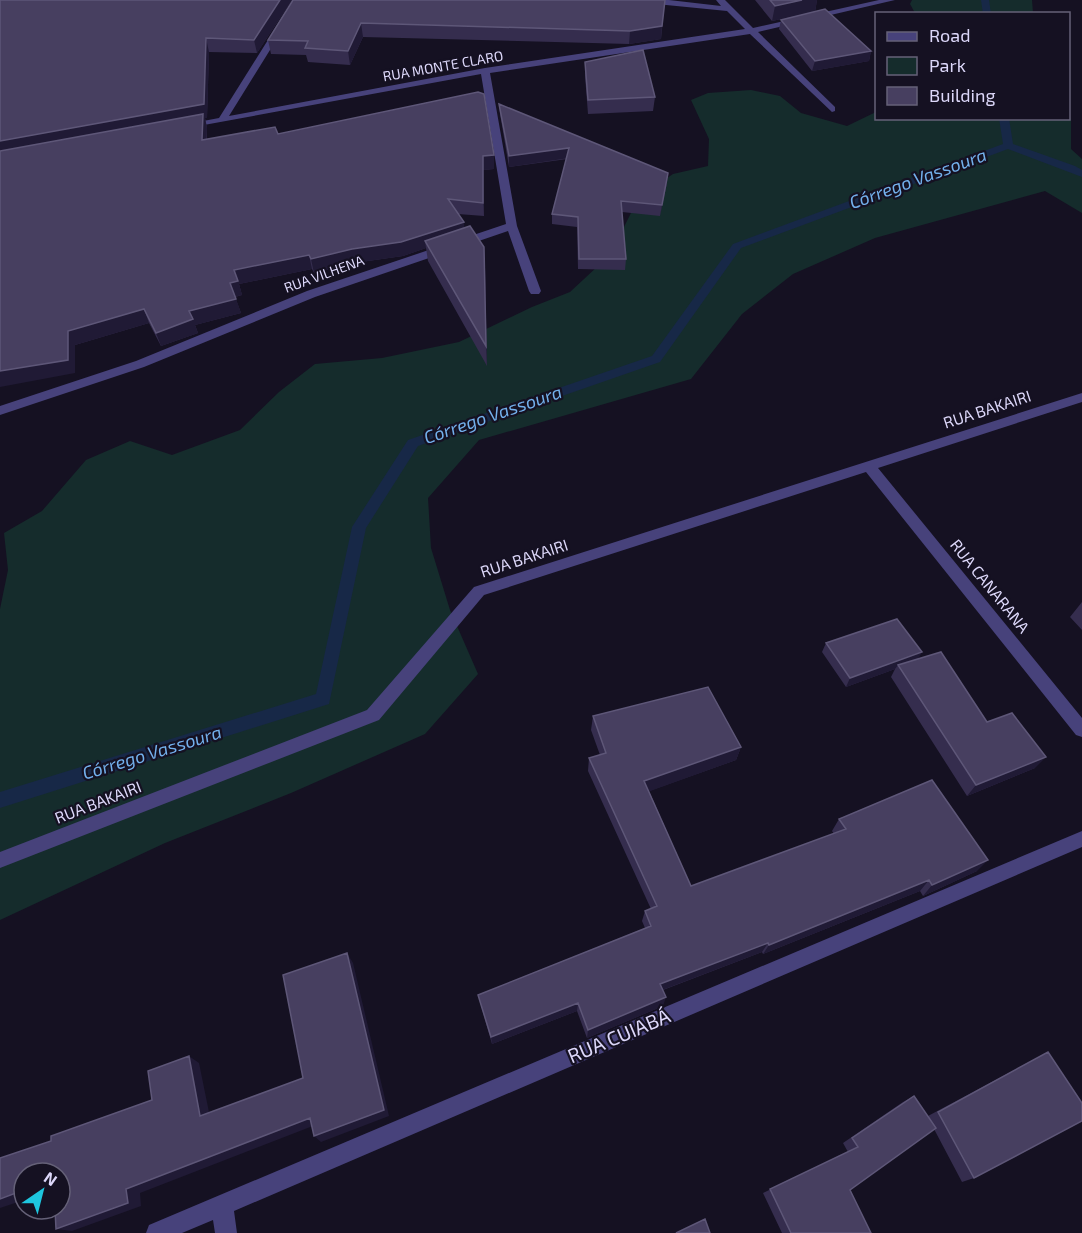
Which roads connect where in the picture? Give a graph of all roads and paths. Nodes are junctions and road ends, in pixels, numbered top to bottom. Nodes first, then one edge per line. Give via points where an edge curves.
1 (297, 0) edge
2 (646, 0) edge
3 (720, 0) edge
4 (891, 0) edge
5 (728, 9) junction
6 (750, 31) junction
7 (485, 71) junction
8 (832, 109) dead end
9 (222, 120) junction
10 (172, 130) edge
11 (512, 226) junction
12 (535, 291) dead end
13 (1082, 397) edge
14 (0, 411) edge
15 (869, 466) junction
16 (1082, 730) edge
17 (1082, 839) edge
18 (0, 860) edge
19 (222, 1205) junction
20 (157, 1233) edge
21 (226, 1233) edge

1 - 9 street
2 - 5 street
3 - 5 street
4 - 6 street, RUA MONTE CLARO
5 - 6 street
6 - 7 street, RUA MONTE CLARO
6 - 8 street
7 - 9 street, RUA MONTE CLARO
7 - 11 street
9 - 10 street, RUA MONTE CLARO
11 - 12 street
11 - 14 street, RUA VILHENA via 311,294 140,364
13 - 15 street, RUA BAKAIRI
15 - 16 street, RUA CANARANA
15 - 18 street, RUA BAKAIRI via 479,591 373,715
17 - 19 street, RUA CUIABÁ
19 - 20 street, RUA CUIABÁ
19 - 21 street

